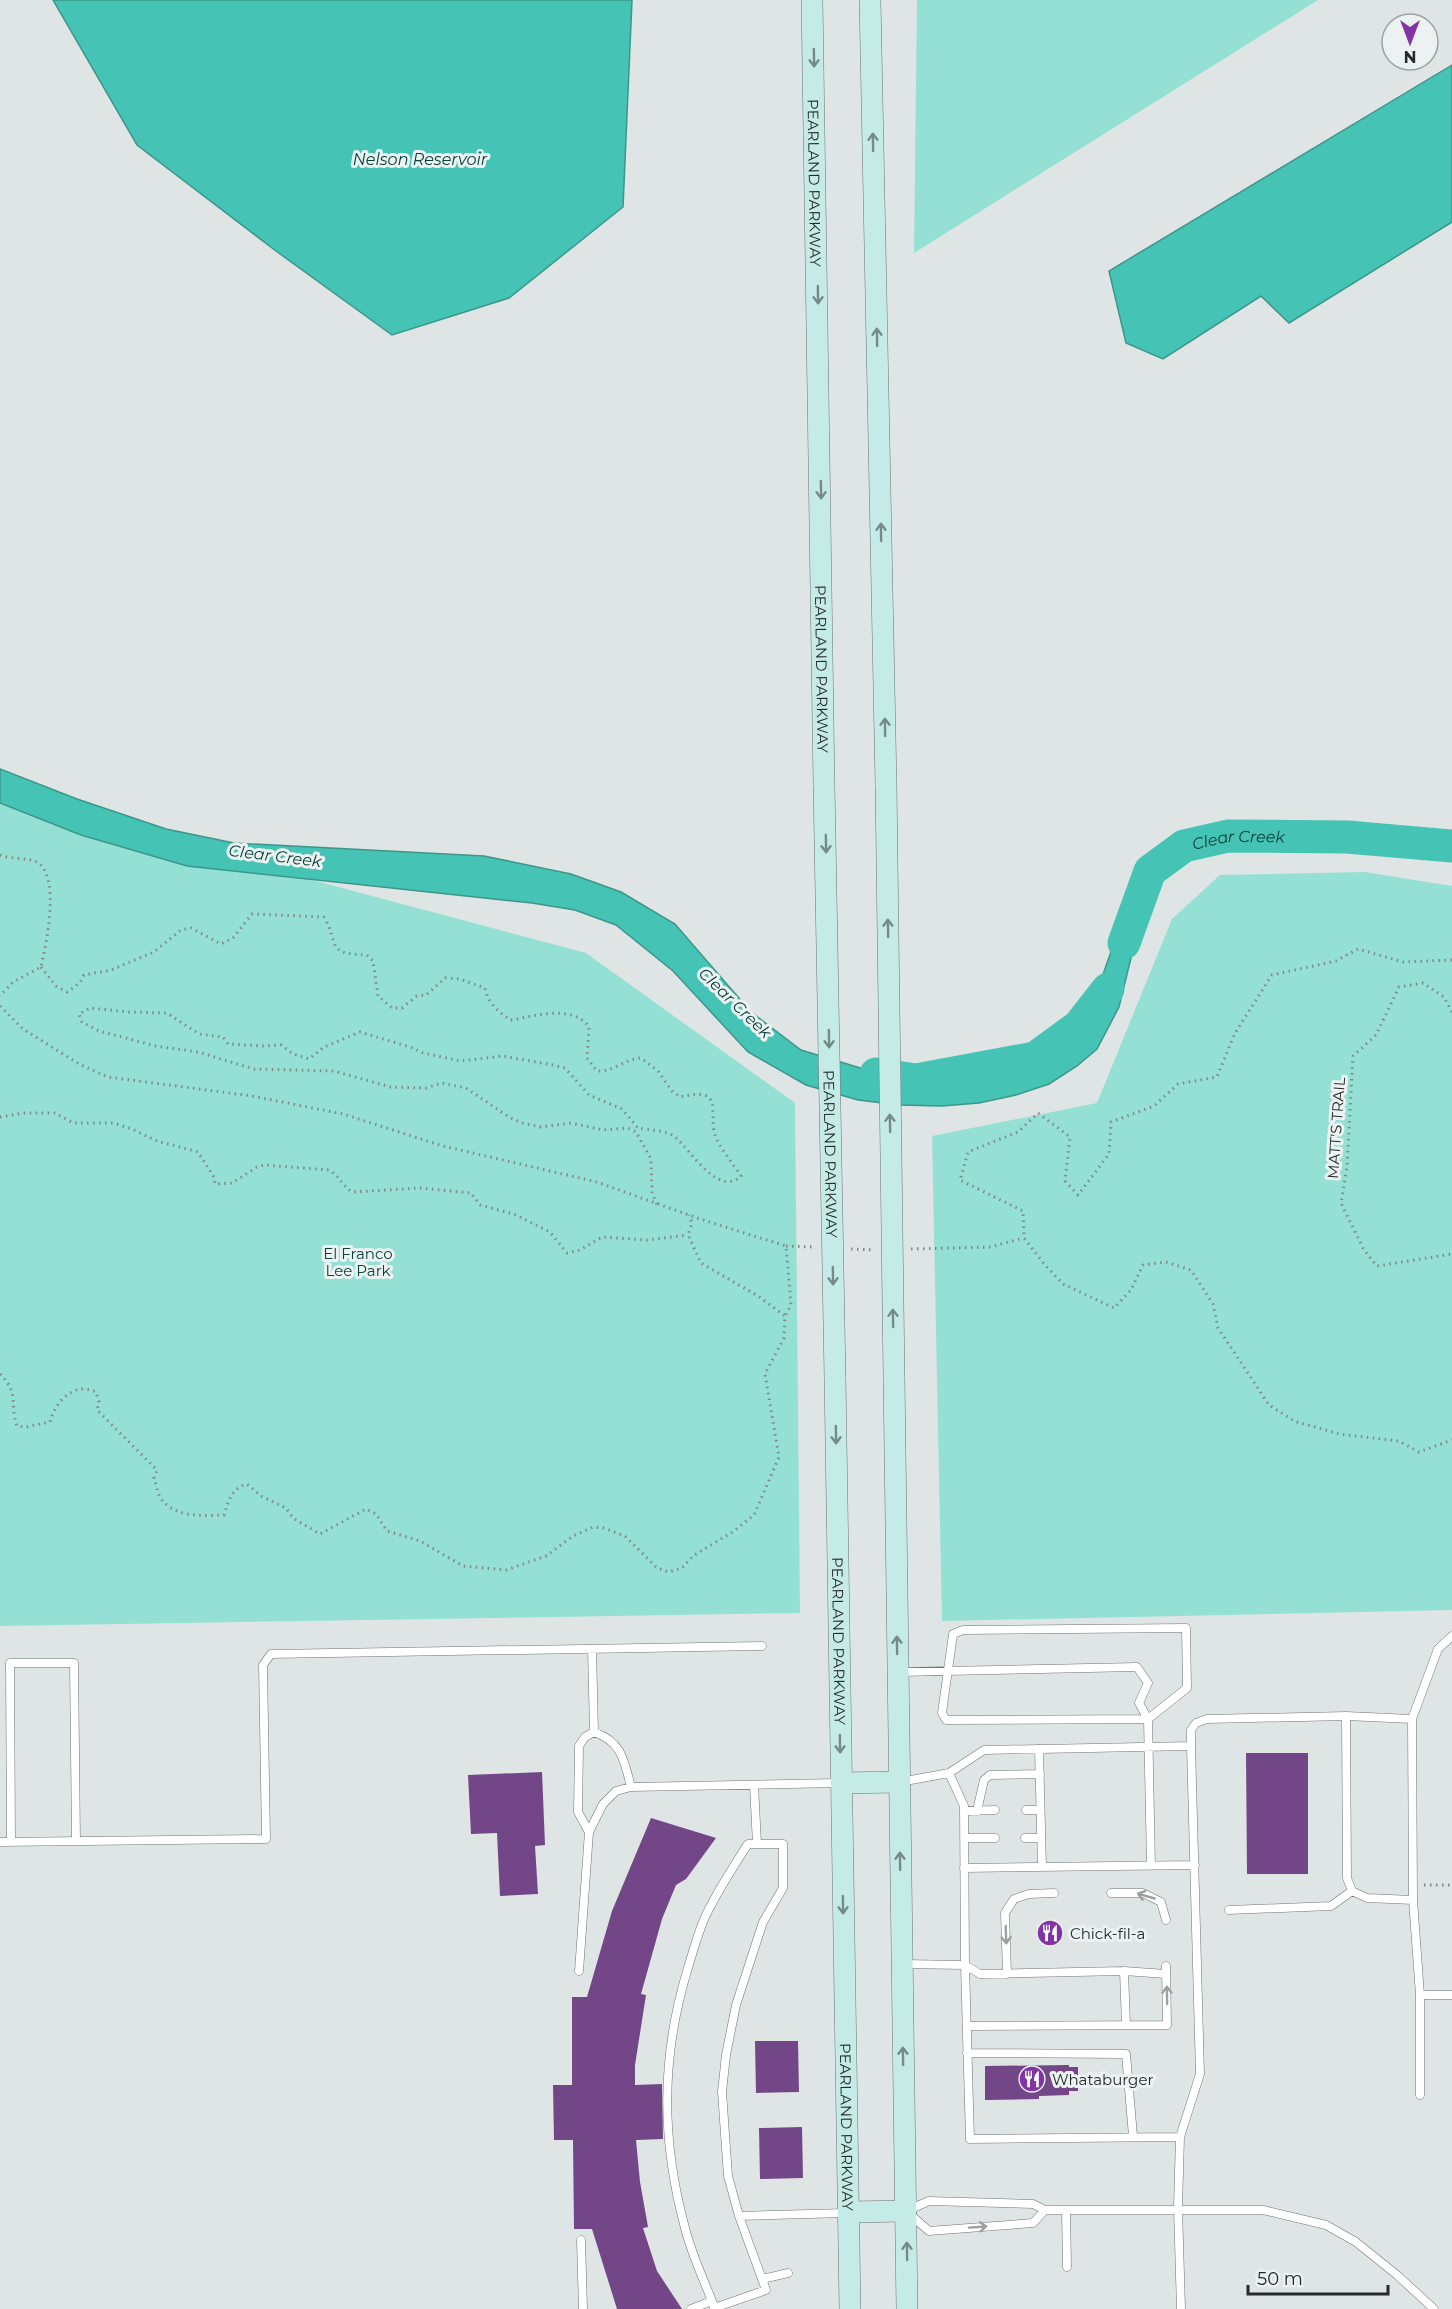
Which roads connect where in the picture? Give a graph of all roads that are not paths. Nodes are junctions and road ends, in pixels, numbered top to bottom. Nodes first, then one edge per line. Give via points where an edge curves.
1 (812, 0) edge
2 (870, 0) edge
3 (1452, 1636) edge
4 (762, 1646) dead end
5 (592, 1649) junction
6 (947, 1670) junction
7 (897, 1672) junction
8 (1346, 1716) junction
9 (1148, 1719) junction
10 (1412, 1719) junction
11 (594, 1732) junction
12 (1149, 1746) junction
13 (1191, 1746) junction
14 (1039, 1749) junction
15 (949, 1773) junction
16 (1040, 1774) junction
17 (898, 1782) junction
18 (841, 1783) junction
19 (754, 1785) junction
20 (631, 1787) junction
21 (964, 1810) junction
22 (976, 1810) junction
23 (995, 1810) dead end
24 (1026, 1810) dead end
25 (1040, 1810) junction
26 (589, 1832) junction
27 (964, 1838) junction
28 (995, 1838) dead end
29 (1025, 1838) dead end
30 (1041, 1838) junction
31 (76, 1841) junction
32 (0, 1842) edge
33 (11, 1842) junction
34 (757, 1844) junction
35 (1195, 1865) junction
36 (1151, 1866) junction
37 (1042, 1867) junction
38 (964, 1868) junction
39 (1352, 1891) junction
40 (1054, 1893) dead end
41 (1111, 1893) dead end
42 (1413, 1900) junction
43 (1229, 1910) dead end
44 (1166, 1920) dead end
45 (902, 1964) junction
46 (965, 1965) junction
47 (579, 1971) dead end
48 (1124, 1971) junction
49 (1007, 1974) junction
50 (1420, 1995) junction
51 (1452, 1995) edge
52 (1126, 2025) junction
53 (967, 2026) junction
54 (967, 2053) junction
55 (1420, 2095) dead end
56 (1133, 2136) junction
57 (1180, 2137) junction
58 (1178, 2208) junction
59 (1045, 2210) junction
60 (1066, 2210) junction
61 (906, 2211) junction
62 (849, 2212) junction
63 (739, 2216) junction
64 (581, 2240) dead end
65 (1067, 2267) dead end
66 (788, 2273) dead end
67 (762, 2279) junction
68 (714, 2306) edge
69 (583, 2309) edge
70 (691, 2309) edge
71 (850, 2309) edge
72 (907, 2309) edge
73 (1181, 2309) edge
74 (1434, 2309) edge

1 -> 18 main road, PEARLAND PARKWAY, bridge
7 -> 2 main road, bridge via 886,785
3 - 10 lane via 1438,1649
4 - 5 lane
5 - 11 lane
5 - 31 lane via 271,1654 263,1665 266,1839
6 - 7 lane
6 - 9 lane via 1137,1667 1148,1683 1139,1703
6 - 9 lane via 942,1713 946,1720
6 - 9 lane via 953,1634 963,1630 1186,1628 1187,1688
7 - 17 main road
8 - 10 lane
8 - 13 lane via 1207,1719 1191,1730
8 - 39 lane via 1347,1878
9 - 12 lane
10 - 42 lane
11 - 20 lane via 616,1745
11 - 26 lane via 579,1746 578,1812
12 - 13 lane
12 - 14 lane
12 - 36 lane
13 - 35 lane
14 - 15 lane via 984,1750
14 - 16 lane
15 - 17 lane
15 - 21 lane
16 - 22 lane via 990,1775 984,1780
16 - 25 lane
17 - 18 main road
45 -> 17 main road
18 - 19 lane
18 -> 62 main road, PEARLAND PARKWAY
19 - 20 lane
19 - 34 lane
20 - 26 lane via 616,1791 603,1804
21 - 22 lane
21 - 27 lane
22 - 23 lane
24 - 25 lane
25 - 30 lane
26 - 47 lane
27 - 28 lane
27 - 38 lane
29 - 30 lane
30 - 37 lane
31 - 33 lane
31 - 33 lane via 74,1663 10,1663
32 - 33 lane
34 - 63 lane via 783,1844 783,1888 763,1923 746,1969 726,2055 723,2138
34 - 68 lane via 748,1844 706,1916 682,1987 668,2064 670,2159 685,2228
35 - 36 lane
35 - 57 lane via 1200,2074
36 - 37 lane
37 - 38 lane
38 - 46 lane
39 - 42 lane via 1367,1898
39 - 43 lane via 1331,1906
40 -> 49 lane via 1014,1899 1005,1913
44 -> 41 lane via 1161,1902 1143,1893
42 - 50 lane
45 - 46 lane
61 -> 45 main road
46 - 49 lane via 980,1974
46 - 53 lane
48 - 49 lane
48 - 52 lane
52 -> 48 lane via 1167,2025 1166,1970
50 - 51 lane
50 - 55 lane
52 - 53 lane
53 - 54 lane
54 - 56 lane via 1126,2054
54 - 56 lane via 970,2139
56 - 57 lane
57 - 58 lane
58 - 60 lane
58 - 73 lane
58 - 74 lane via 1263,2210 1326,2225 1356,2242
59 - 60 lane
59 - 61 lane via 1033,2204 929,2201
61 -> 59 lane via 929,2231 1033,2223
60 - 65 lane
61 - 62 main road
72 -> 61 main road
62 - 63 lane
62 - 71 main road, PEARLAND PARKWAY
63 - 67 lane
64 - 69 lane
66 - 67 lane
67 - 68 lane via 766,2290
68 - 70 lane

